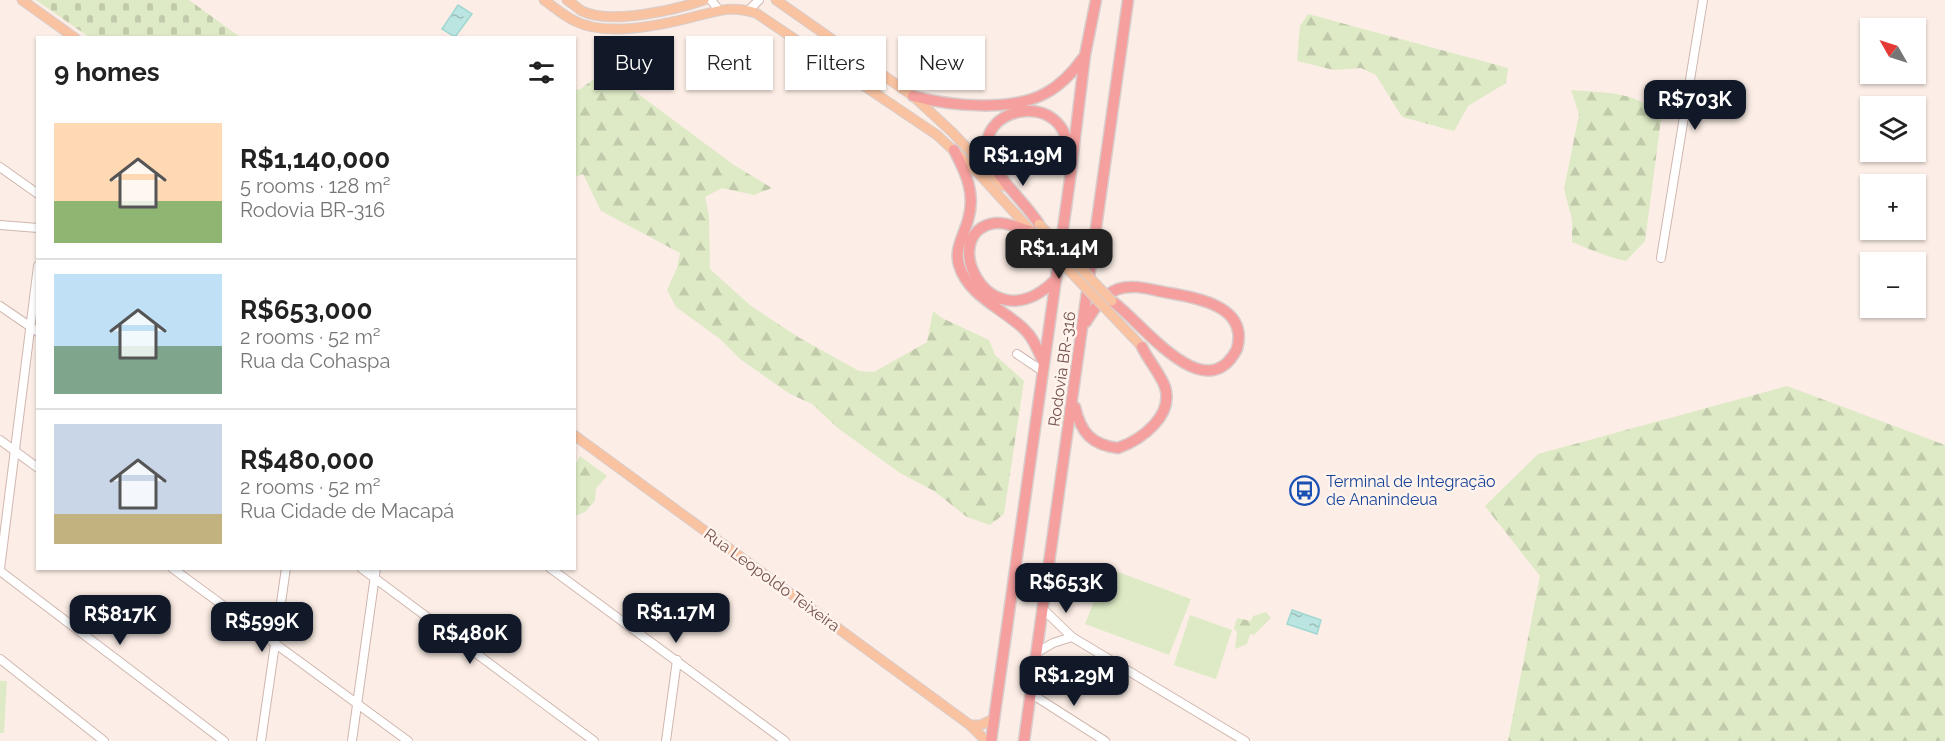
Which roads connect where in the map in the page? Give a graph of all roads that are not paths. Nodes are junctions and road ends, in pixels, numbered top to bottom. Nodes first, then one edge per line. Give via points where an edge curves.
1 (22, 0) edge
2 (544, 0) edge
3 (567, 0) edge
4 (704, 0) edge
5 (711, 0) edge
6 (759, 0) edge
7 (776, 0) edge
8 (1096, 0) edge
9 (1128, 0) edge
10 (1703, 0) edge
11 (717, 9) junction
12 (749, 10) junction
13 (72, 36) edge
14 (1085, 55) junction
15 (914, 96) junction
16 (954, 150) junction
17 (0, 167) edge
18 (1070, 180) junction
19 (36, 193) edge
20 (0, 225) edge
21 (36, 228) edge
22 (1036, 228) junction
23 (1661, 258) dead end
24 (1055, 280) junction
25 (36, 298) edge
26 (1109, 305) junction
27 (0, 306) edge
28 (1084, 325) junction
29 (34, 329) edge
30 (1142, 346) joint
31 (1017, 354) dead end
32 (1042, 366) junction
33 (1074, 402) junction
34 (576, 436) edge
35 (0, 440) edge
36 (16, 452) junction
37 (36, 467) edge
38 (0, 570) edge
39 (175, 570) edge
40 (286, 570) edge
41 (365, 570) edge
42 (376, 570) edge
43 (553, 570) edge
44 (375, 578) junction
45 (1043, 609) junction
46 (1072, 637) junction
47 (276, 646) junction
48 (1036, 654) junction
49 (0, 659) edge
50 (677, 660) junction
51 (1030, 693) junction
52 (357, 704) junction
53 (993, 719) junction
54 (970, 725) junction
55 (104, 741) edge
56 (224, 741) edge
57 (261, 741) edge
58 (352, 741) edge
59 (408, 741) edge
60 (594, 741) edge
61 (666, 741) edge
62 (785, 741) edge
63 (988, 741) edge
64 (1024, 741) edge
65 (1105, 741) edge
66 (1245, 741) edge

1 - 13 main road
2 - 11 main road via 574,21 602,27 667,23
3 - 4 main road via 583,11 605,15 655,12
5 - 11 street
6 - 12 street
7 - 15 main road
8 - 14 highway, Rodovia BR-316
9 - 28 highway, Rodovia BR-316
10 - 23 street
11 - 12 main road
12 - 16 main road via 847,72
14 - 15 highway via 1056,87 1028,100 967,105
14 - 18 highway, Rodovia BR-316
15 - 22 main road via 952,132
16 - 22 main road
16 - 32 highway via 970,185 971,202 957,252 958,264 980,296 1030,335
17 - 19 street
18 - 22 highway via 1063,130 1049,116 1021,112 1004,117 992,128 989,155
18 - 24 highway, Rodovia BR-316
20 - 21 street
22 - 24 highway via 999,223 983,227 969,248 969,265 985,287 1008,301 1030,299
22 - 26 main road, bridge
24 - 32 highway, Rodovia BR-316
25 - 29 street
26 - 28 highway via 1129,312 1168,353 1191,368 1220,368 1237,349 1237,326 1224,310 1197,298 1132,286 1103,299
26 - 30 main road
27 - 29 street
28 - 33 highway, Rodovia BR-316
29 - 36 street
30 - 33 highway via 1166,395 1163,411 1142,436 1118,448 1094,442 1084,434
31 - 32 street
32 - 53 highway, Rodovia BR-316
33 - 45 highway, Rodovia BR-316 via 1057,495
34 - 54 main road, Rua Leopoldo Teixeira
35 - 36 street
36 - 37 street
36 - 38 street
38 - 56 street
39 - 47 street
40 - 47 street
41 - 44 street
42 - 44 street
43 - 50 street
44 - 52 street
44 - 60 street
45 - 46 street
45 - 48 highway, Rodovia BR-316
46 - 48 street
46 - 66 street
47 - 52 street
47 - 57 street
48 - 51 highway, Rodovia BR-316
49 - 55 street
50 - 61 street
50 - 62 street
51 - 64 highway, Rodovia BR-316
51 - 65 street
52 - 58 street
52 - 59 street
53 - 54 main road
53 - 63 highway, Rodovia BR-316
54 - 63 main road, Rua Leopoldo Teixeira

